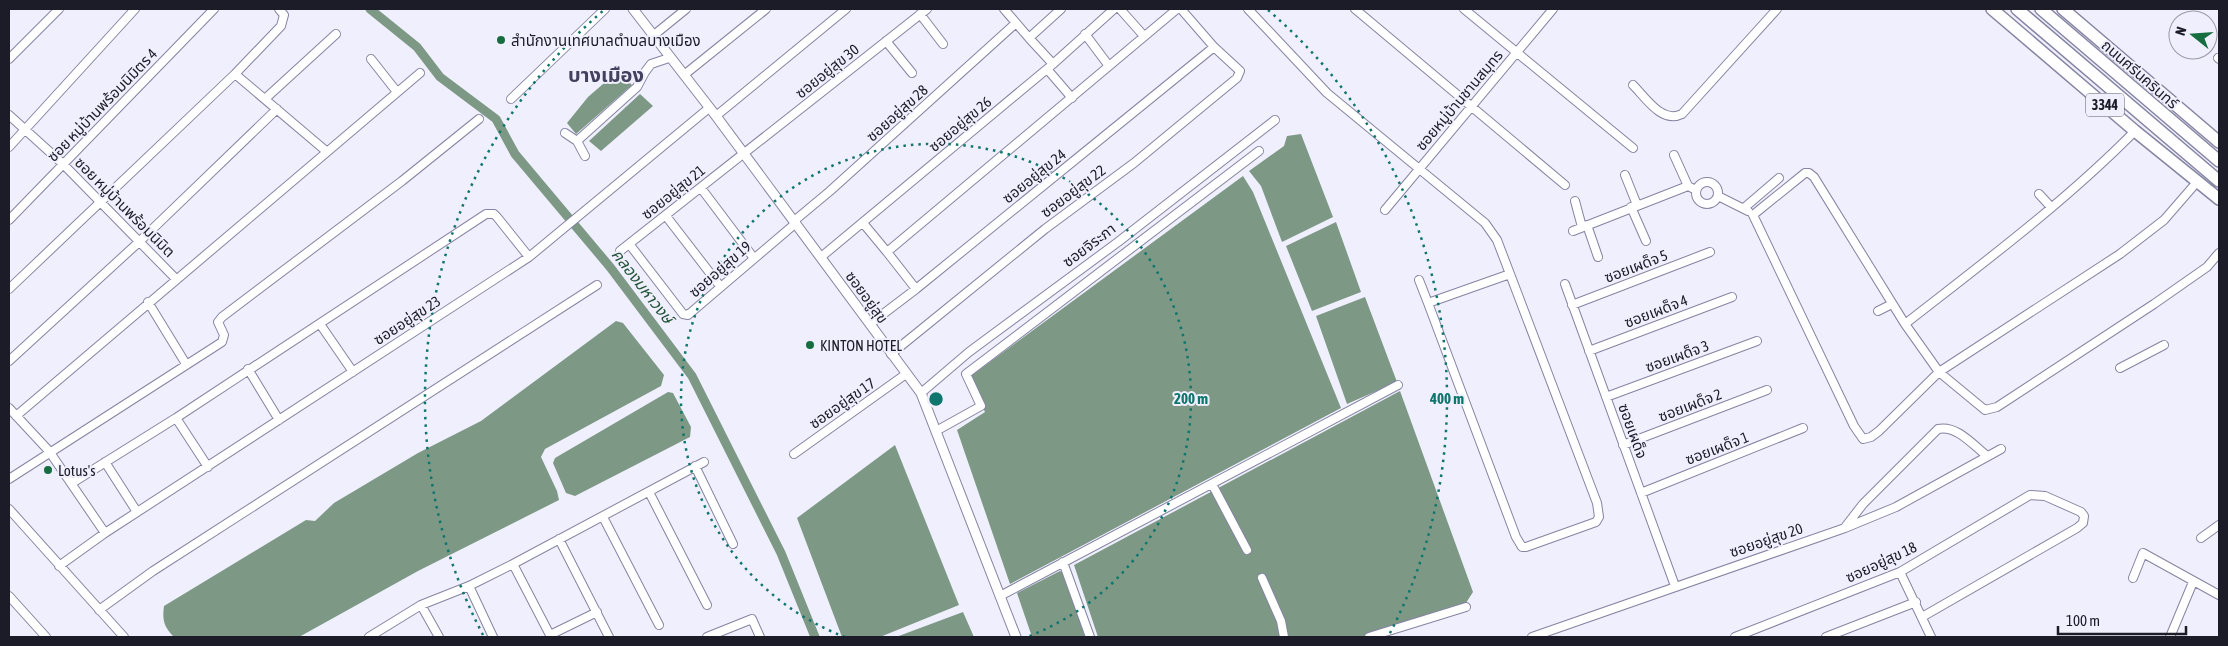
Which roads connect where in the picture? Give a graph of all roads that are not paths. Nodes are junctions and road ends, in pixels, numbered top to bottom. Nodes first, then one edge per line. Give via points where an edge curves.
1 (59, 9) edge
2 (135, 9) edge
3 (214, 9) edge
4 (279, 9) edge
5 (605, 9) edge
6 (633, 9) edge
7 (686, 9) edge
8 (766, 9) edge
9 (846, 9) edge
10 (1004, 9) edge
11 (1061, 9) edge
12 (1114, 9) edge
13 (1120, 9) edge
14 (1177, 9) edge
15 (1181, 9) edge
16 (1248, 9) edge
17 (1355, 9) edge
18 (1464, 9) edge
19 (1553, 9) edge
20 (1777, 9) edge
21 (1992, 9) edge
22 (2017, 9) edge
23 (2041, 9) edge
24 (2063, 9) edge
25 (924, 11) edge
26 (1016, 23) junction
27 (336, 34) dead end
28 (1085, 34) junction
29 (654, 35) junction
30 (1144, 36) junction
31 (1029, 38) junction
32 (886, 41) junction
33 (943, 44) dead end
34 (1214, 47) junction
35 (1517, 52) junction
36 (9, 58) edge
37 (669, 58) junction
38 (371, 60) dead end
39 (1050, 66) junction
40 (1109, 66) junction
41 (420, 73) dead end
42 (912, 73) dead end
43 (235, 74) junction
44 (684, 75) junction
45 (1633, 84) dead end
46 (397, 92) junction
47 (266, 98) junction
48 (511, 98) dead end
49 (1072, 98) junction
50 (1471, 107) junction
51 (709, 108) junction
52 (277, 109) junction
53 (9, 115) edge
54 (716, 116) junction
55 (478, 119) dead end
56 (1275, 120) dead end
57 (25, 131) junction
58 (2135, 131) junction
59 (564, 133) dead end
60 (577, 141) junction
61 (2219, 142) edge
62 (9, 147) edge
63 (1633, 148) dead end
64 (326, 150) junction
65 (1259, 151) dead end
66 (743, 153) junction
67 (1674, 155) dead end
68 (584, 156) dead end
69 (2219, 161) edge
70 (63, 164) junction
71 (1419, 170) junction
72 (1625, 175) dead end
73 (1779, 178) dead end
74 (2219, 181) edge
75 (2197, 182) junction
76 (1565, 186) dead end
77 (1688, 186) junction
78 (701, 188) junction
79 (1696, 190) junction
80 (2039, 194) dead end
81 (1718, 196) junction
82 (2219, 199) edge
83 (1575, 201) dead end
84 (100, 203) junction
85 (1634, 206) junction
86 (2051, 207) junction
87 (1744, 208) junction
88 (1385, 210) dead end
89 (1753, 215) junction
90 (666, 216) junction
91 (9, 220) edge
92 (795, 222) junction
93 (863, 223) junction
94 (1584, 226) junction
95 (1573, 231) dead end
96 (140, 241) junction
97 (1646, 241) dead end
98 (630, 245) junction
99 (620, 251) dead end
100 (887, 252) junction
101 (1710, 252) dead end
102 (2219, 253) edge
103 (1598, 256) dead end
104 (529, 257) junction
105 (754, 257) junction
106 (821, 257) junction
107 (1510, 274) junction
108 (176, 279) junction
109 (1419, 280) dead end
110 (1565, 284) dead end
111 (597, 285) dead end
112 (720, 286) junction
113 (9, 289) edge
114 (916, 290) junction
115 (1732, 297) dead end
116 (148, 302) junction
117 (1428, 303) junction
118 (1892, 304) junction
119 (1572, 305) junction
120 (1878, 311) dead end
121 (320, 324) junction
122 (870, 324) junction
123 (1904, 324) junction
124 (1757, 341) dead end
125 (2164, 345) dead end
126 (1589, 351) junction
127 (891, 354) junction
128 (9, 361) edge
129 (186, 364) junction
130 (2120, 368) dead end
131 (248, 369) junction
132 (353, 372) junction
133 (1939, 372) junction
134 (906, 374) junction
135 (1398, 385) dead end
136 (1767, 390) dead end
137 (921, 394) junction
138 (1606, 397) junction
139 (9, 408) edge
140 (16, 416) junction
141 (176, 418) junction
142 (279, 420) junction
143 (1803, 428) dead end
144 (936, 431) junction
145 (1623, 445) junction
146 (2001, 449) dead end
147 (49, 452) junction
148 (794, 454) dead end
149 (1987, 456) junction
150 (105, 462) junction
151 (704, 462) dead end
152 (208, 466) junction
153 (695, 466) junction
154 (9, 479) edge
155 (72, 483) junction
156 (1212, 484) junction
157 (649, 492) junction
158 (1641, 493) junction
159 (9, 509) edge
160 (137, 512) junction
161 (603, 517) junction
162 (2219, 525) edge
163 (1845, 528) junction
164 (104, 533) junction
165 (2201, 538) dead end
166 (559, 539) junction
167 (732, 544) dead end
168 (1247, 550) dead end
169 (1063, 562) junction
170 (513, 564) junction
171 (60, 566) junction
172 (1900, 572) junction
173 (1262, 578) dead end
174 (2133, 578) dead end
175 (2194, 582) junction
176 (469, 586) junction
177 (1676, 586) junction
178 (2219, 595) edge
179 (9, 596) edge
180 (1000, 596) junction
181 (1916, 602) junction
182 (421, 605) junction
183 (707, 605) dead end
184 (1466, 607) dead end
185 (99, 610) junction
186 (597, 612) junction
187 (1922, 617) junction
188 (659, 625) dead end
189 (1545, 635) edge
190 (374, 636) edge
191 (551, 636) edge
192 (46, 637) edge
193 (124, 637) edge
194 (439, 637) edge
195 (493, 637) edge
196 (609, 637) edge
197 (707, 637) edge
198 (760, 637) edge
199 (1016, 637) edge
200 (1090, 637) edge
201 (1284, 637) edge
202 (1370, 637) edge
203 (1532, 637) edge
204 (1735, 637) edge
205 (1826, 637) edge
206 (1931, 637) edge
207 (2170, 637) edge

1 - 36 street
2 - 57 street
3 - 70 street, ซอย หมู่บ้านพร้อมนิมิตร 4
4 - 43 street via 284,15 280,26
5 - 48 street
6 - 29 street, ซอยอยู่สุข
7 - 29 street
8 - 44 street
9 - 54 street
10 - 26 street
11 - 31 street
12 - 28 street, ซอยอยู่สุข 26
13 - 30 street
14 - 30 street
15 - 34 street
16 - 71 street via 1326,93
17 - 50 street
18 - 35 street
19 - 35 street, ซอยหมู่บ้านชานสมุทร
20 - 45 street via 1682,114 1674,118 1666,116
21 - 58 main road, 3344
22 - 74 main road, ถนนศรีนครินทร์ / 3344
23 - 69 main road, ถนนศรีนครินทร์ / 3344
24 - 61 main road, ถนนศรีนครินทร์
25 - 32 street, ซอยอยู่สุข 30
25 - 33 street
26 - 31 street
26 - 92 street, ซอยอยู่สุข 28
27 - 47 street
28 - 39 street, ซอยอยู่สุข 26
28 - 40 street
29 - 37 street, ซอยอยู่สุข
30 - 40 street
31 - 39 street
32 - 42 street
32 - 66 street, ซอยอยู่สุข 30
34 - 114 street, ซอยอยู่สุข 24
34 - 127 street, ซอยอยู่สุข 22 via 1240,71 1237,78
35 - 50 street, ซอยหมู่บ้านชานสมุทร
35 - 63 street
37 - 44 street, ซอยอยู่สุข
37 - 60 street via 652,64 638,86
38 - 46 street
39 - 49 street
39 - 93 street, ซอยอยู่สุข 26
40 - 49 street
41 - 46 street
43 - 47 street
43 - 84 street
44 - 51 street, ซอยอยู่สุข
46 - 64 street
47 - 52 street
49 - 100 street
50 - 71 street, ซอยหมู่บ้านชานสมุทร
50 - 76 street
51 - 54 street, ซอยอยู่สุข
51 - 104 street, ซอยอยู่สุข 23
52 - 64 street
52 - 96 street
53 - 57 street, ซอย หมู่บ้านพร้อมนิมิต
54 - 66 street, ซอยอยู่สุข
55 - 129 street via 402,181 222,316 218,322 224,334 222,342
56 - 137 street, ซอยจิระภา via 969,352
57 - 62 street
57 - 70 street, ซอย หมู่บ้านพร้อมนิมิต
58 - 75 main road, 3344
58 - 86 street
59 - 60 street
60 - 68 street
64 - 108 street
65 - 144 street via 966,374 981,406
66 - 78 street, ซอยอยู่สุข 21
66 - 92 street, ซอยอยู่สุข
67 - 77 street
70 - 84 street, ซอย หมู่บ้านพร้อมนิมิต
70 - 91 street, ซอย หมู่บ้านพร้อมนิมิตร 4
71 - 88 street, ซอยหมู่บ้านชานสมุทร
71 - 107 street via 1491,230
72 - 85 street
73 - 87 street
75 - 82 main road, 3344
75 - 133 street via 2164,220 2120,254
77 - 79 street
77 - 85 street
78 - 90 street, ซอยอยู่สุข 21
78 - 105 street
79 - 81 street via 1698,185 1707,182 1716,186
79 - 81 street via 1697,200 1701,203 1711,204
80 - 86 street
81 - 87 street
83 - 94 street
84 - 96 street, ซอย หมู่บ้านพร้อมนิมิต
84 - 113 street
85 - 94 street
85 - 97 street
86 - 123 street
87 - 89 street
89 - 118 street via 1810,173 1820,184
89 - 133 street via 1863,439 1879,431
90 - 98 street, ซอยอยู่สุข 21
90 - 112 street
92 - 105 street, ซอยอยู่สุข 19
92 - 106 street, ซอยอยู่สุข
93 - 100 street
93 - 106 street, ซอยอยู่สุข 26
94 - 95 street
94 - 103 street
96 - 108 street, ซอย หมู่บ้านพร้อมนิมิต
96 - 128 street
98 - 99 street, ซอยอยู่สุข 21
98 - 112 street, ซอยอยู่สุข 19 via 685,315 689,315
100 - 114 street
101 - 119 street, ซอยเผด็จ 5
102 - 133 street via 2207,267 2154,304 1991,410 1979,406
104 - 121 street via 494,214 486,214
104 - 132 street, ซอยอยู่สุข 23
105 - 112 street, ซอยอยู่สุข 19
106 - 122 street, ซอยอยู่สุข
107 - 117 street
107 - 117 street via 1600,512 1596,522 1537,544 1522,547 1516,537
108 - 116 street
109 - 117 street
110 - 119 street, ซอยเผด็จ
111 - 185 street via 153,571
114 - 122 street, ซอยอยู่สุข 24
115 - 126 street, ซอยเผด็จ 4
116 - 129 street
116 - 140 street
118 - 120 street
118 - 123 street
119 - 126 street, ซอยเผด็จ
121 - 131 street
121 - 132 street
122 - 127 street, ซอยอยู่สุข
123 - 133 street
124 - 138 street, ซอยเผด็จ 3
125 - 130 street
126 - 138 street, ซอยเผด็จ
127 - 134 street, ซอยอยู่สุข
129 - 147 street
131 - 141 street
131 - 142 street
132 - 142 street, ซอยอยู่สุข 23
134 - 137 street, ซอยอยู่สุข
134 - 148 street, ซอยอยู่สุข 17
135 - 156 street
136 - 145 street, ซอยเผด็จ 2
137 - 144 street, ซอยอยู่สุข
138 - 145 street, ซอยเผด็จ
139 - 140 street
140 - 147 street
141 - 150 street
141 - 152 street
142 - 152 street, ซอยอยู่สุข 23
143 - 158 street, ซอยเผด็จ 1
144 - 180 street, ซอยอยู่สุข
145 - 158 street, ซอยเผด็จ
146 - 149 street, ซอยอยู่สุข 20
147 - 154 street
147 - 155 street
149 - 163 street, ซอยอยู่สุข 20 via 1896,507
149 - 163 street via 1955,431 1938,429 1863,504
150 - 155 street
150 - 160 street
151 - 153 street
152 - 160 street, ซอยอยู่สุข 23
153 - 157 street
153 - 167 street
155 - 164 street
156 - 168 street
156 - 169 street
157 - 161 street
157 - 183 street
158 - 177 street, ซอยเผด็จ
159 - 171 street
160 - 164 street, ซอยอยู่สุข 23
161 - 166 street
161 - 188 street
162 - 165 street
163 - 177 street, ซอยอยู่สุข 20
164 - 171 street, ซอยอยู่สุข 23
166 - 170 street
166 - 186 street
169 - 180 street
169 - 200 street
170 - 176 street
170 - 191 street
171 - 185 street
172 - 181 street
172 - 187 street, ซอยอยู่สุข 18 via 2030,495 2045,496 2084,516 2083,523 2077,528
172 - 204 street, ซอยอยู่สุข 18
173 - 201 street via 1281,621
174 - 175 street via 2143,553
175 - 178 street
175 - 207 street
176 - 182 street
176 - 195 street
177 - 189 street, ซอยอยู่สุข 20
179 - 192 street
180 - 199 street, ซอยอยู่สุข
181 - 187 street
181 - 205 street
182 - 190 street
182 - 194 street
184 - 202 street
185 - 193 street
186 - 191 street
186 - 196 street
187 - 206 street
189 - 203 street, ซอยอยู่สุข 20
197 - 198 street via 752,619

